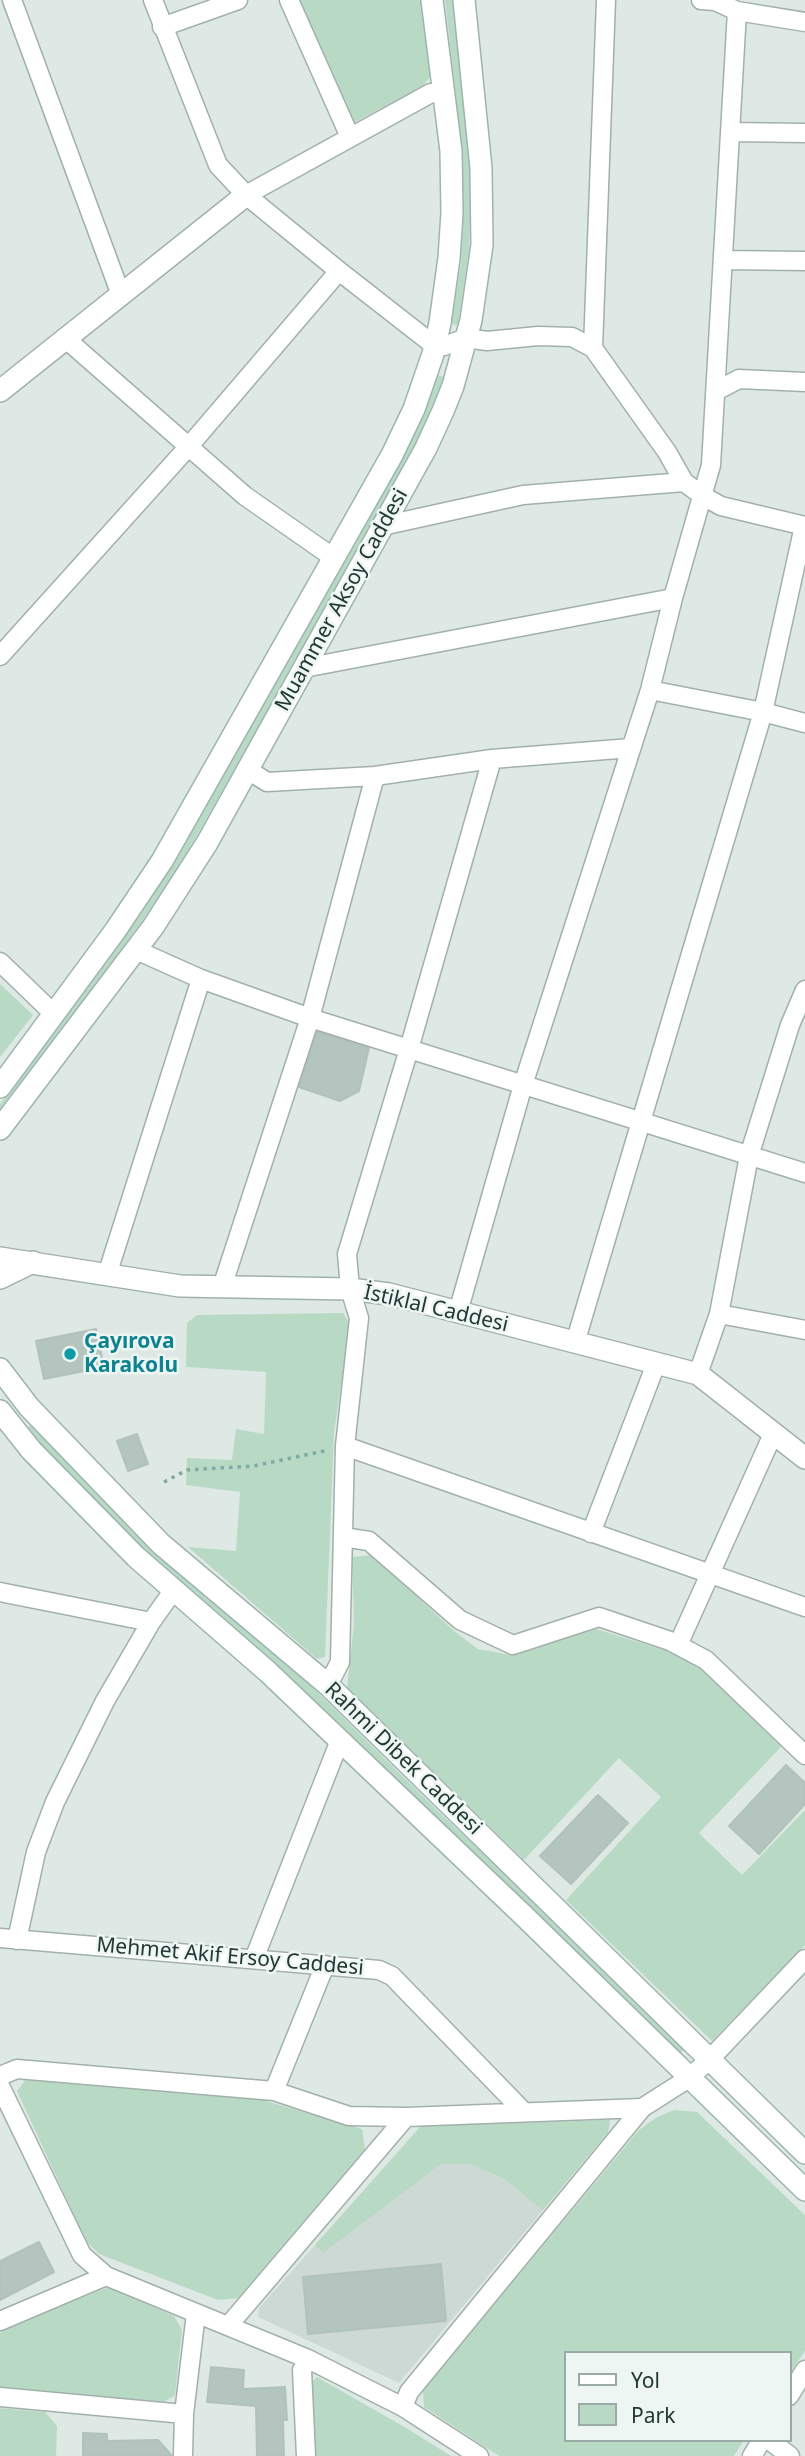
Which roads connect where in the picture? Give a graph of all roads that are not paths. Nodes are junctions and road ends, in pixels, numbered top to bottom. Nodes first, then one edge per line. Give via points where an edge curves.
1 (12, 0) edge
2 (153, 0) edge
3 (238, 0) edge
4 (289, 0) edge
5 (432, 0) edge
6 (464, 0) edge
7 (606, 0) edge
8 (701, 0) edge
9 (715, 0) edge
10 (737, 12) junction
11 (805, 22) edge
12 (162, 27) junction
13 (444, 94) junction
14 (730, 132) junction
15 (805, 133) edge
16 (350, 137) junction
17 (246, 195) junction
18 (723, 260) junction
19 (805, 261) edge
20 (339, 271) junction
21 (121, 295) junction
22 (466, 338) junction
23 (66, 339) junction
24 (435, 346) junction
25 (593, 348) junction
26 (805, 382) edge
27 (0, 391) edge
28 (716, 391) junction
29 (190, 445) junction
30 (684, 482) junction
31 (703, 496) junction
32 (382, 526) junction
33 (805, 526) edge
34 (334, 558) junction
35 (673, 598) junction
36 (0, 656) edge
37 (304, 668) junction
38 (650, 690) junction
39 (763, 712) junction
40 (805, 723) edge
41 (631, 748) junction
42 (492, 759) junction
43 (248, 769) junction
44 (375, 776) junction
45 (136, 950) junction
46 (0, 962) edge
47 (201, 979) junction
48 (805, 990) edge
49 (54, 1014) junction
50 (310, 1018) junction
51 (409, 1049) junction
52 (523, 1085) junction
53 (0, 1087) edge
54 (642, 1122) junction
55 (0, 1129) edge
56 (749, 1156) junction
57 (805, 1173) edge
58 (0, 1258) edge
59 (33, 1262) junction
60 (107, 1275) junction
61 (0, 1278) edge
62 (222, 1287) junction
63 (350, 1289) junction
64 (458, 1312) junction
65 (719, 1314) junction
66 (805, 1329) edge
67 (575, 1343) junction
68 (656, 1364) junction
69 (0, 1369) edge
70 (698, 1374) junction
71 (0, 1411) edge
72 (773, 1434) junction
73 (345, 1446) junction
74 (805, 1458) edge
75 (591, 1533) junction
76 (343, 1537) junction
77 (710, 1574) junction
78 (173, 1591) junction
79 (0, 1592) edge
80 (805, 1607) edge
81 (151, 1622) junction
82 (678, 1645) junction
83 (328, 1685) junction
84 (340, 1740) junction
85 (805, 1755) edge
86 (9, 1939) edge
87 (254, 1959) junction
88 (805, 1959) edge
89 (325, 1965) junction
90 (710, 2059) junction
91 (0, 2076) edge
92 (689, 2078) junction
93 (0, 2085) edge
94 (274, 2091) junction
95 (642, 2108) junction
96 (524, 2112) junction
97 (406, 2117) junction
98 (805, 2153) edge
99 (805, 2190) edge
100 (106, 2276) junction
101 (196, 2313) junction
102 (0, 2321) edge
103 (228, 2326) junction
104 (308, 2359) junction
105 (805, 2370) edge
106 (791, 2393) edge
107 (0, 2397) edge
108 (403, 2407) junction
109 (184, 2414) junction
110 (772, 2442) edge
111 (183, 2456) edge
112 (306, 2456) edge
113 (479, 2456) edge
114 (790, 2456) edge

1 - 21 street
2 - 12 street
3 - 12 street
4 - 16 street
5 - 13 main road
6 - 22 main road, Muammer Aksoy Caddesi via 483,212 477,285
7 - 25 street
8 - 9 street
9 - 10 street
10 - 11 street
10 - 14 street
12 - 17 street via 218,165
13 - 16 street via 431,93
13 - 24 main road via 452,213 446,289
14 - 15 street
14 - 18 street
16 - 17 street
17 - 20 street
17 - 21 main road
18 - 19 street
18 - 28 street
20 - 24 street
20 - 29 street
21 - 23 main road
22 - 24 street
22 - 25 street via 572,337
22 - 32 main road, Muammer Aksoy Caddesi via 443,411
23 - 27 main road
23 - 29 street
24 - 34 main road via 404,432
25 - 30 street
26 - 28 street via 739,379
28 - 31 street via 711,465
29 - 34 street via 245,496
29 - 36 street
30 - 31 street
30 - 32 street via 523,495
31 - 33 street via 721,506
31 - 35 street
32 - 37 main road, Muammer Aksoy Caddesi
33 - 39 street
34 - 49 main road via 162,861
35 - 37 street
35 - 38 street
37 - 43 main road, Muammer Aksoy Caddesi
38 - 39 street
38 - 41 street
39 - 40 street
39 - 54 street
41 - 42 street
41 - 52 street
42 - 44 street
42 - 51 street
43 - 44 street via 267,782
43 - 45 main road, Muammer Aksoy Caddesi via 207,843
44 - 50 street
45 - 47 street
45 - 55 main road, Muammer Aksoy Caddesi
46 - 49 street
47 - 50 street
47 - 60 street
48 - 56 street
49 - 53 main road
50 - 51 street
50 - 62 street
51 - 52 street
51 - 63 street via 347,1254
52 - 54 street
52 - 64 street
54 - 56 street
54 - 67 street
56 - 57 street
56 - 65 street
58 - 59 main road, İstiklal Caddesi
59 - 60 main road, İstiklal Caddesi
59 - 61 main road
60 - 62 main road, İstiklal Caddesi
62 - 63 main road, İstiklal Caddesi
63 - 64 main road, İstiklal Caddesi
63 - 73 street via 359,1318
64 - 67 main road, İstiklal Caddesi
65 - 66 street
65 - 70 street
67 - 68 main road, İstiklal Caddesi
68 - 70 main road, İstiklal Caddesi
68 - 75 street
69 - 83 main road, Rahmi Dibek Caddesi via 29,1407 161,1544
70 - 72 main road, İstiklal Caddesi
71 - 78 main road, Rahmi Dibek Caddesi via 31,1450
72 - 74 main road, İstiklal Caddesi
72 - 77 street
73 - 75 street
73 - 76 street
75 - 77 street
76 - 82 street via 369,1541 460,1620 513,1645 599,1617
76 - 83 street via 340,1662
77 - 80 street
77 - 82 street
78 - 81 street
78 - 84 main road, Rahmi Dibek Caddesi
79 - 81 street
81 - 86 street via 55,1802
82 - 85 street via 706,1660
83 - 90 main road, Rahmi Dibek Caddesi
84 - 87 street
84 - 92 main road, Rahmi Dibek Caddesi
86 - 87 street, Mehmet Akif Ersoy Caddesi
87 - 89 street, Mehmet Akif Ersoy Caddesi
88 - 90 street
89 - 94 street
89 - 96 street, Mehmet Akif Ersoy Caddesi via 379,1970 392,1976
90 - 92 street
90 - 98 main road, Rahmi Dibek Caddesi
91 - 94 street via 17,2069
92 - 95 street
92 - 99 main road, Rahmi Dibek Caddesi
93 - 100 street via 82,2255
94 - 97 street via 349,2116
95 - 96 street
95 - 108 street via 409,2392
96 - 97 street
97 - 103 street
100 - 101 street
100 - 102 street
101 - 103 street
101 - 109 street
103 - 104 street
104 - 108 street
104 - 112 street via 302,2370
105 - 106 street
107 - 109 street
108 - 113 street
109 - 111 street
110 - 114 street

